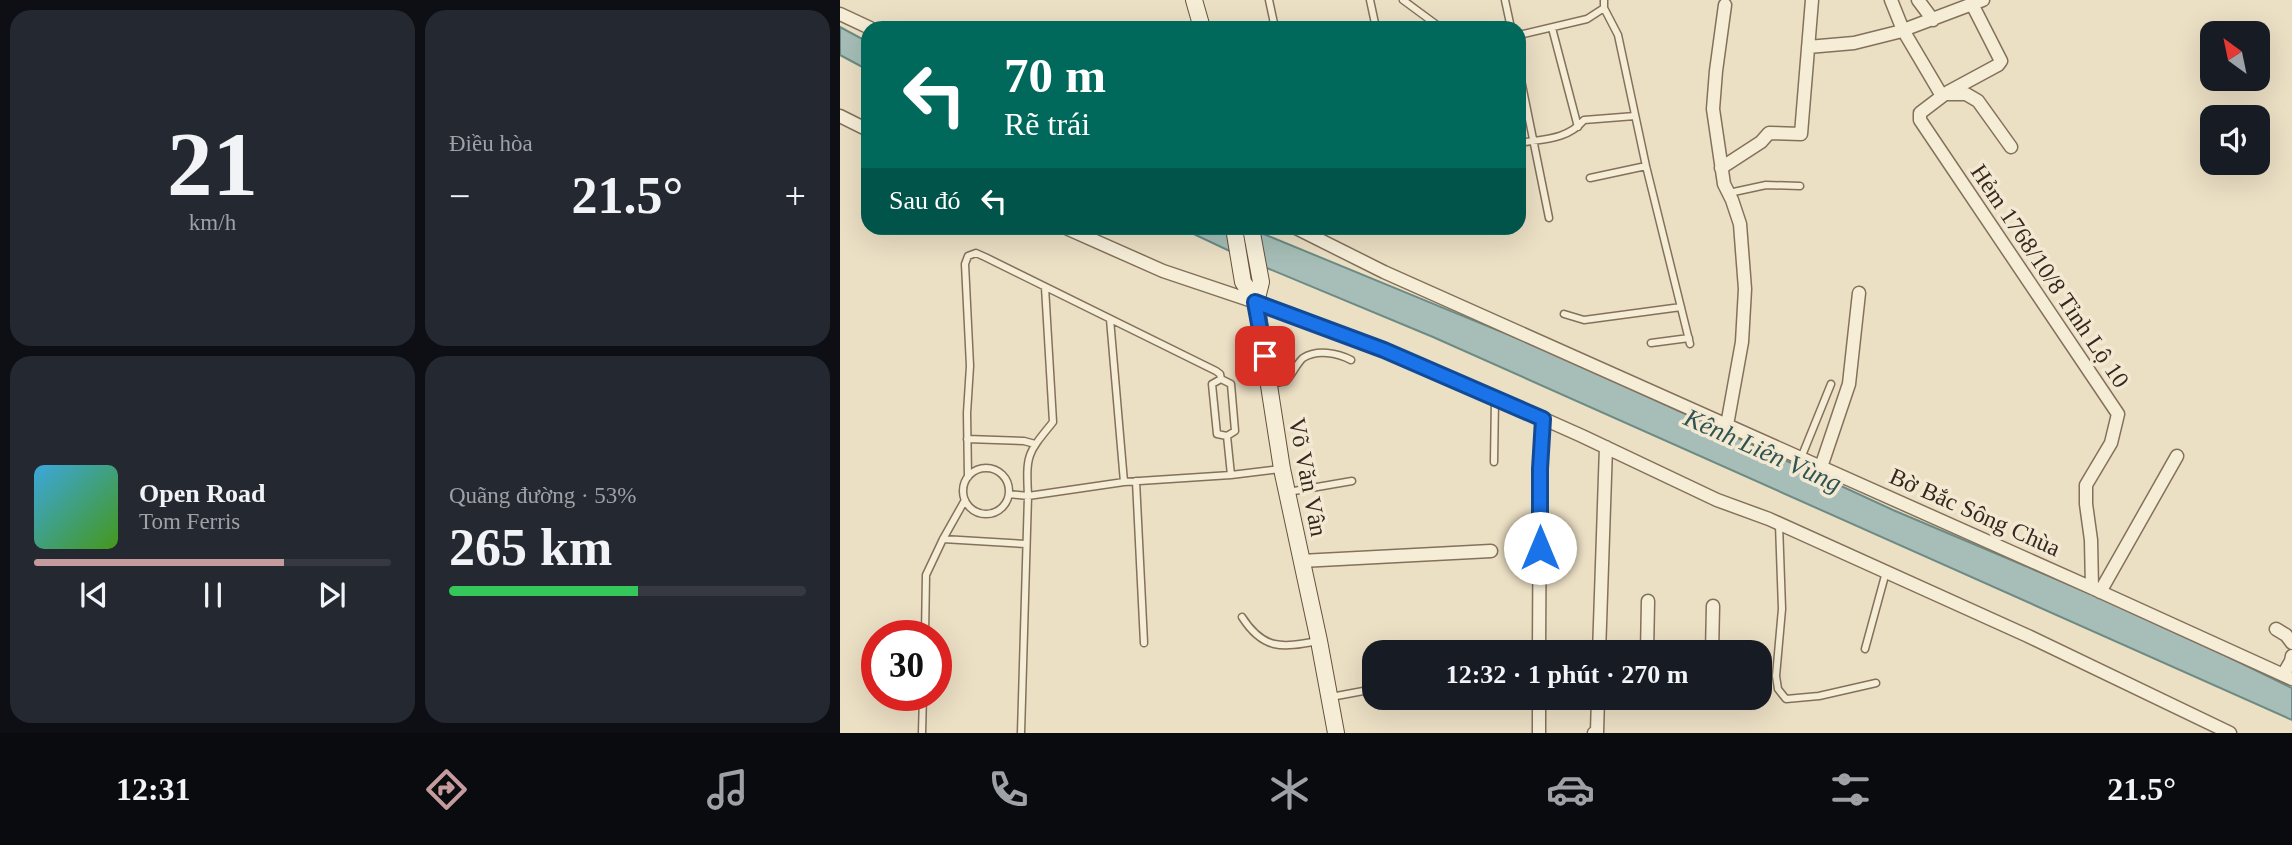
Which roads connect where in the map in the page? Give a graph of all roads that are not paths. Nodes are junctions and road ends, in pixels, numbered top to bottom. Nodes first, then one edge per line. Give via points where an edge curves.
1 (1195, 0) edge
2 (1269, 0) edge
3 (1370, 0) edge
4 (1403, 0) edge
5 (1505, 0) edge
6 (1812, 0) edge
7 (1891, 0) edge
8 (1918, 0) edge
9 (1977, 2) edge
10 (1604, 4) edge
11 (1725, 5) dead end
12 (840, 14) edge
13 (1933, 20) junction
14 (1200, 21) edge
15 (1274, 21) edge
16 (1374, 21) edge
17 (1432, 21) edge
18 (1510, 21) edge
19 (861, 24) edge
20 (1552, 28) junction
21 (1903, 30) junction
22 (1526, 34) edge
23 (1808, 47) junction
24 (1944, 95) junction
25 (1526, 106) edge
26 (840, 116) edge
27 (1635, 116) junction
28 (861, 126) edge
29 (1578, 127) junction
30 (1533, 141) junction
31 (1526, 142) edge
32 (2011, 147) dead end
33 (1646, 166) junction
34 (1721, 168) junction
35 (1590, 178) dead end
36 (1800, 186) dead end
37 (1729, 193) junction
38 (1549, 218) dead end
39 (1082, 235) edge
40 (1235, 235) edge
41 (1252, 235) edge
42 (1310, 235) edge
43 (1045, 287) junction
44 (1859, 293) dead end
45 (1255, 302) junction
46 (1681, 307) junction
47 (1564, 314) dead end
48 (1110, 319) junction
49 (1651, 343) dead end
50 (1351, 360) dead end
51 (1221, 379) junction
52 (1269, 384) junction
53 (1831, 384) dead end
54 (1495, 398) junction
55 (1543, 419) junction
56 (1727, 425) junction
57 (1227, 436) junction
58 (967, 439) junction
59 (1035, 444) junction
60 (1606, 447) junction
61 (2177, 456) dead end
62 (1801, 458) junction
63 (1494, 462) dead end
64 (1821, 467) junction
65 (1282, 469) junction
66 (1231, 475) junction
67 (968, 477) junction
68 (1136, 481) junction
69 (1352, 481) dead end
70 (1124, 482) junction
71 (1286, 492) junction
72 (1009, 494) junction
73 (1028, 496) junction
74 (965, 500) junction
75 (1779, 524) junction
76 (943, 539) junction
77 (1026, 544) junction
78 (1491, 551) dead end
79 (1301, 561) junction
80 (1886, 572) junction
81 (2096, 590) junction
82 (1648, 601) dead end
83 (1713, 606) dead end
84 (1242, 617) dead end
85 (925, 620) edge
86 (2276, 629) dead end
87 (1319, 640) junction
88 (1539, 640) edge
89 (1599, 640) edge
90 (1647, 640) edge
91 (1712, 640) edge
92 (1144, 643) dead end
93 (2292, 643) edge
94 (1865, 649) dead end
95 (2292, 656) edge
96 (2288, 677) edge
97 (1876, 683) dead end
98 (1362, 691) edge
99 (1329, 697) junction
100 (1539, 710) edge
101 (1597, 710) edge
102 (923, 711) edge
103 (922, 733) edge
104 (1021, 733) edge
105 (1336, 733) edge
106 (1539, 733) edge
107 (1596, 733) edge
108 (2230, 733) edge

1 - 14 street
2 - 15 lane
3 - 16 lane
4 - 17 lane
5 - 18 lane
6 - 23 street
7 - 21 street
8 - 13 street
9 - 13 street
9 - 24 street via 2001,61
10 - 20 lane via 1587,19
10 - 27 lane via 1618,35
11 - 34 street via 1713,109
12 - 19 street
13 - 21 street
20 - 22 lane
20 - 29 lane
21 - 23 street via 1854,43
21 - 24 street
23 - 34 street via 1801,134 1769,133
24 - 32 street via 1966,94 1978,101
24 - 81 street, Hẻm 1768/10/8 Tỉnh Lộ 10 via 1920,113 1920,120 2119,414 2112,443 2086,485
25 - 30 lane
26 - 28 street
27 - 29 lane via 1584,120
27 - 33 lane
29 - 30 lane
30 - 31 lane
30 - 38 lane
33 - 35 lane
33 - 46 lane
34 - 37 street
36 - 37 lane via 1766,185
37 - 56 street via 1740,224 1745,289 1742,342
39 - 45 street via 1163,271
40 - 45 street via 1243,282
41 - 45 street, Võ Văn Vân via 1261,282
42 - 56 street, Bờ Bắc Sông Chùa
43 - 48 lane
43 - 58 lane via 976,253 968,256
43 - 59 lane via 1053,422
44 - 64 street via 1849,384
45 - 52 street, Võ Văn Vân
45 - 54 street
46 - 47 lane via 1584,320
46 - 49 lane via 1689,341
48 - 51 lane via 1216,371
48 - 70 lane
50 - 52 lane via 1317,353 1301,359 1286,381
51 - 57 lane via 1231,384 1235,431
51 - 57 lane via 1212,384 1214,409 1217,433
52 - 65 street, Võ Văn Vân
53 - 62 lane
54 - 55 street
54 - 63 lane
55 - 60 street
55 - 88 street
56 - 62 street, Bờ Bắc Sông Chùa
57 - 66 lane
58 - 59 lane
58 - 67 lane
59 - 73 lane via 1026,468
60 - 75 street
60 - 89 street
61 - 81 street
62 - 64 street, Bờ Bắc Sông Chùa
64 - 81 street, Bờ Bắc Sông Chùa
65 - 66 lane
65 - 71 street, Võ Văn Vân
66 - 68 lane
67 - 72 lane via 990,468 1008,482
67 - 74 lane
68 - 70 lane
68 - 92 lane
69 - 71 lane
70 - 73 lane
71 - 79 street, Võ Văn Vân
72 - 73 lane
72 - 74 lane via 995,513 983,514
73 - 77 lane
74 - 76 lane
75 - 80 street
75 - 97 lane via 1782,609 1778,690 1786,699
76 - 77 lane
76 - 85 lane via 926,575
77 - 104 lane
78 - 79 street
79 - 87 street, Võ Văn Vân
80 - 94 lane
80 - 108 street
81 - 96 street, Bờ Bắc Sông Chùa
82 - 90 street
83 - 91 street
84 - 87 lane via 1252,632 1276,646
86 - 93 street
87 - 99 street, Võ Văn Vân
95 - 96 street
98 - 99 lane
99 - 105 street, Võ Văn Vân
100 - 106 street
101 - 107 street
102 - 103 lane

